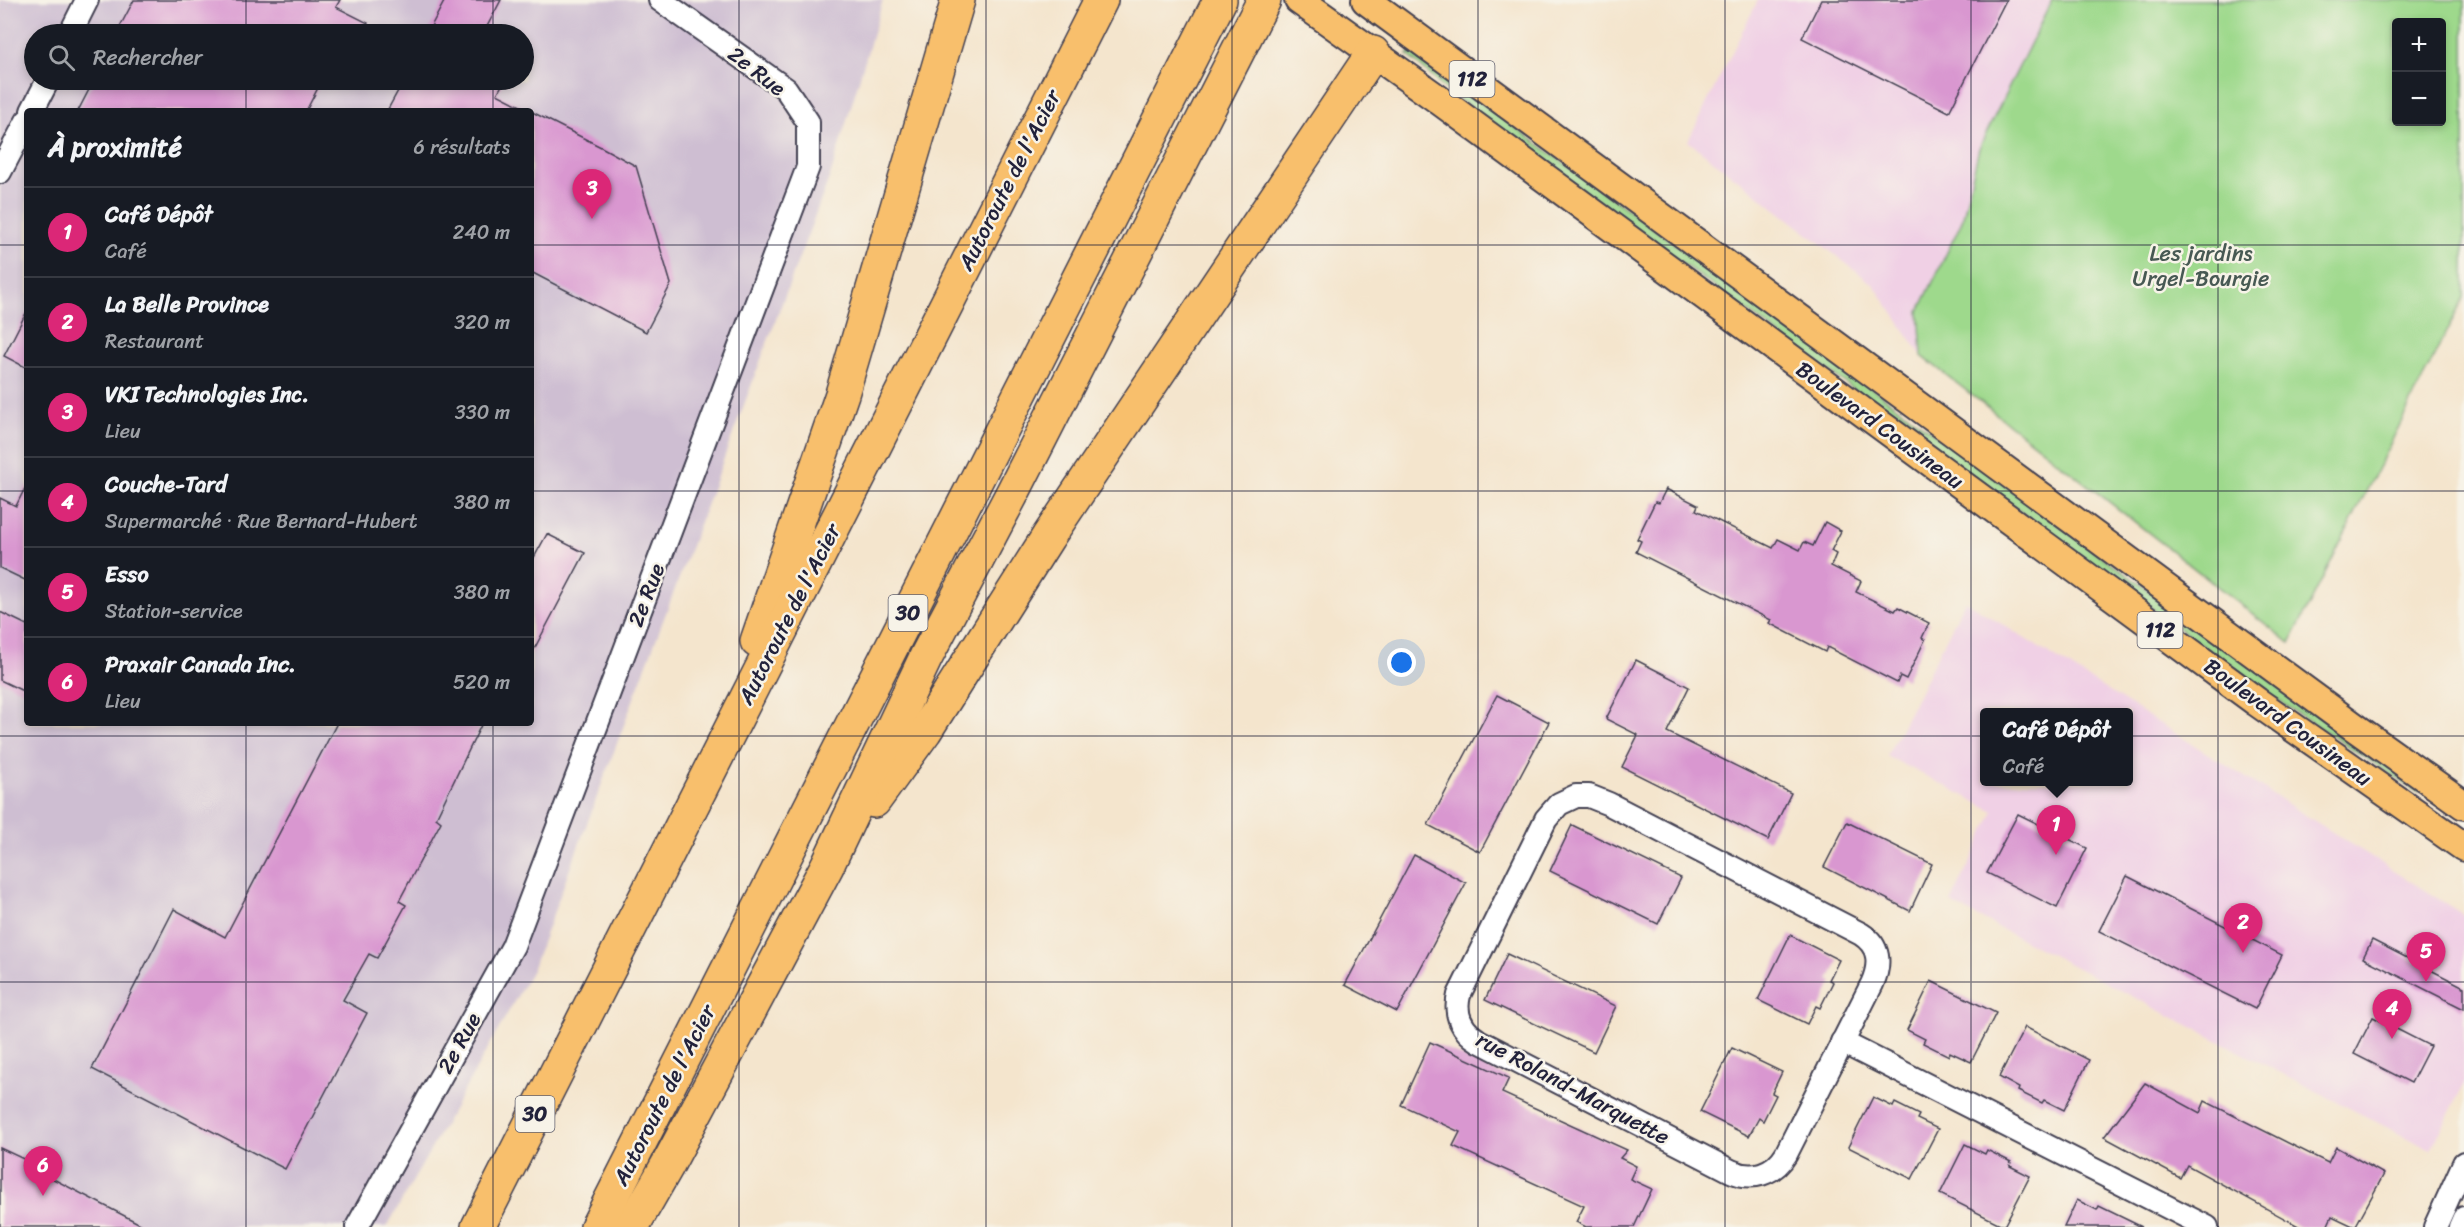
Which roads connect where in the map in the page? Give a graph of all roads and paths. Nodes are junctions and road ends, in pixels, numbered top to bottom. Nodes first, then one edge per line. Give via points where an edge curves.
1 (87, 0) edge
2 (660, 0) edge
3 (958, 0) edge
4 (1101, 0) edge
5 (1220, 0) edge
6 (1264, 0) edge
7 (1299, 0) edge
8 (1366, 0) edge
9 (1398, 10) edge
10 (75, 24) edge
11 (1373, 53) junction
12 (43, 90) edge
13 (34, 108) edge
14 (24, 127) edge
15 (0, 172) edge
16 (716, 759) junction
17 (2464, 805) edge
18 (2464, 847) edge
19 (826, 866) junction
20 (1842, 1042) junction
21 (2464, 1163) edge
22 (2464, 1218) edge
23 (357, 1227) edge
24 (478, 1227) edge
25 (597, 1227) edge
26 (632, 1227) edge
27 (2207, 1227) edge
28 (2435, 1227) edge
29 (2460, 1227) edge

1 - 10 street
2 - 23 street, 2e Rue via 786,89 808,122 808,167 513,946
3 - 16 highway via 842,394
4 - 16 highway, Autoroute de l'Acier / 30
5 - 25 highway, Autoroute de l'Acier / 30
6 - 19 highway via 926,657
7 - 11 main road, Boulevard Cousineau / 112
8 - 9 main road, Boulevard Cousineau / 112
9 - 11 main road
9 - 17 main road, Boulevard Cousineau / 112 via 2353,726
11 - 18 main road, Boulevard Cousineau / 112 via 2239,688
11 - 19 highway via 1048,537 925,731
12 - 13 street
14 - 15 street
16 - 24 highway, Autoroute de l'Acier / 30
19 - 26 highway
20 - 20 street, rue Roland-Marquette via 1876,971 1877,956 1869,940 1589,796 1570,798 1550,813 1457,1000 1461,1024 1473,1038 1743,1175 1762,1174 1783,1159
20 - 27 street
21 - 28 street
22 - 29 street

